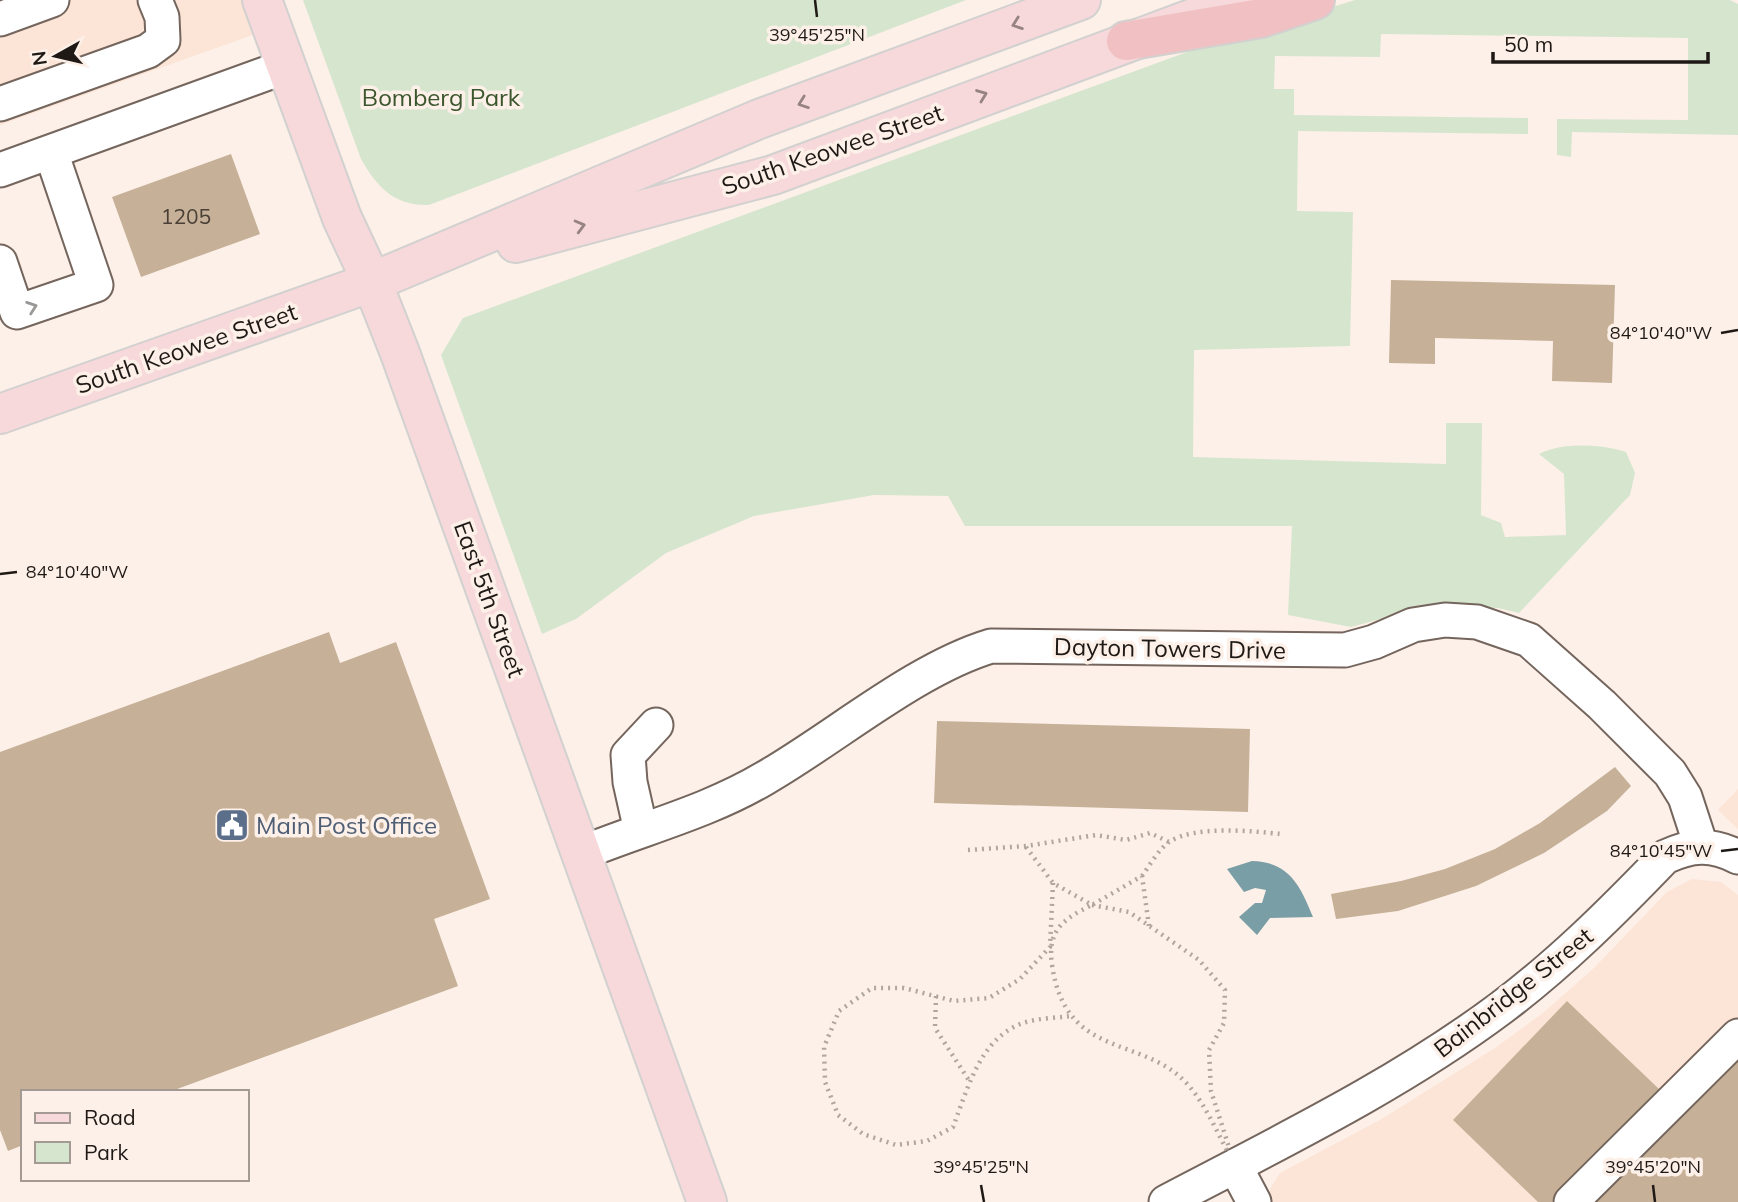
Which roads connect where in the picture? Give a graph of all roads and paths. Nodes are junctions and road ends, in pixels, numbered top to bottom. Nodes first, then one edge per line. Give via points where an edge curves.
1 (52, 0) edge
2 (155, 0) edge
3 (262, 0) edge
4 (1081, 0) edge
5 (1242, 0) edge
6 (1315, 0) edge
7 (0, 19) edge
8 (1126, 41) junction
9 (286, 66) junction
10 (0, 104) edge
11 (51, 152) junction
12 (0, 170) edge
13 (0, 262) edge
14 (373, 282) junction
15 (0, 414) edge
16 (656, 725) dead end
17 (641, 831) junction
18 (1281, 834) dead end
19 (1169, 842) junction
20 (1026, 846) junction
21 (1701, 846) junction
22 (968, 850) dead end
23 (582, 853) junction
24 (1738, 857) edge
25 (1142, 876) junction
26 (1053, 883) junction
27 (1091, 905) junction
28 (1149, 927) junction
29 (1050, 947) junction
30 (936, 996) junction
31 (1071, 1016) junction
32 (1738, 1036) edge
33 (970, 1082) junction
34 (1236, 1166) junction
35 (707, 1202) edge
36 (1166, 1202) edge
37 (1254, 1202) edge
38 (1571, 1202) edge

1 - 7 street
2 - 10 street via 162,17 163,40 148,51
3 - 9 main road, East 5th Street
4 -> 14 main road, South Keowee Street via 759,119
5 - 8 main road, South Keowee Street
6 - 8 highway via 1261,18
14 -> 8 main road, South Keowee Street via 773,175
9 - 11 street
9 - 14 main road, East 5th Street via 342,218
11 - 12 street
13 -> 11 street via 18,312 96,285
14 - 15 main road, South Keowee Street
14 - 23 main road, East 5th Street
16 - 17 street via 628,755
17 - 21 street, Dayton Towers Drive via 752,785 951,660 991,646 1345,650 1413,625 1445,620 1477,622 1529,639 1670,774 1685,797
17 - 23 street, Dayton Towers Drive
18 - 19 path via 1237,829
19 - 20 path via 1150,833 1126,840 1096,835
19 - 25 path
20 - 22 path
20 - 26 path
21 - 24 street
21 - 34 street, Bainbridge Street via 1665,857 1573,950 1502,1008 1428,1059
23 - 35 main road, East 5th Street
25 - 27 path
25 - 28 path
26 - 27 path
26 - 29 path
27 - 28 path via 1129,912
27 - 29 path via 1063,919
28 - 34 path via 1199,960 1225,990 1224,1023 1209,1050 1211,1091
29 - 30 path via 1020,979 989,998 954,1001
29 - 31 path via 1054,981
30 - 33 path via 935,1028
30 - 33 path via 904,988 872,988 839,1011 824,1047 825,1082 838,1115 863,1134 896,1145 927,1141 953,1127
31 - 33 path via 1023,1023 990,1042
31 - 34 path via 1105,1044 1158,1062 1189,1086
32 - 38 street
34 - 36 street, Bainbridge Street
34 - 37 street

